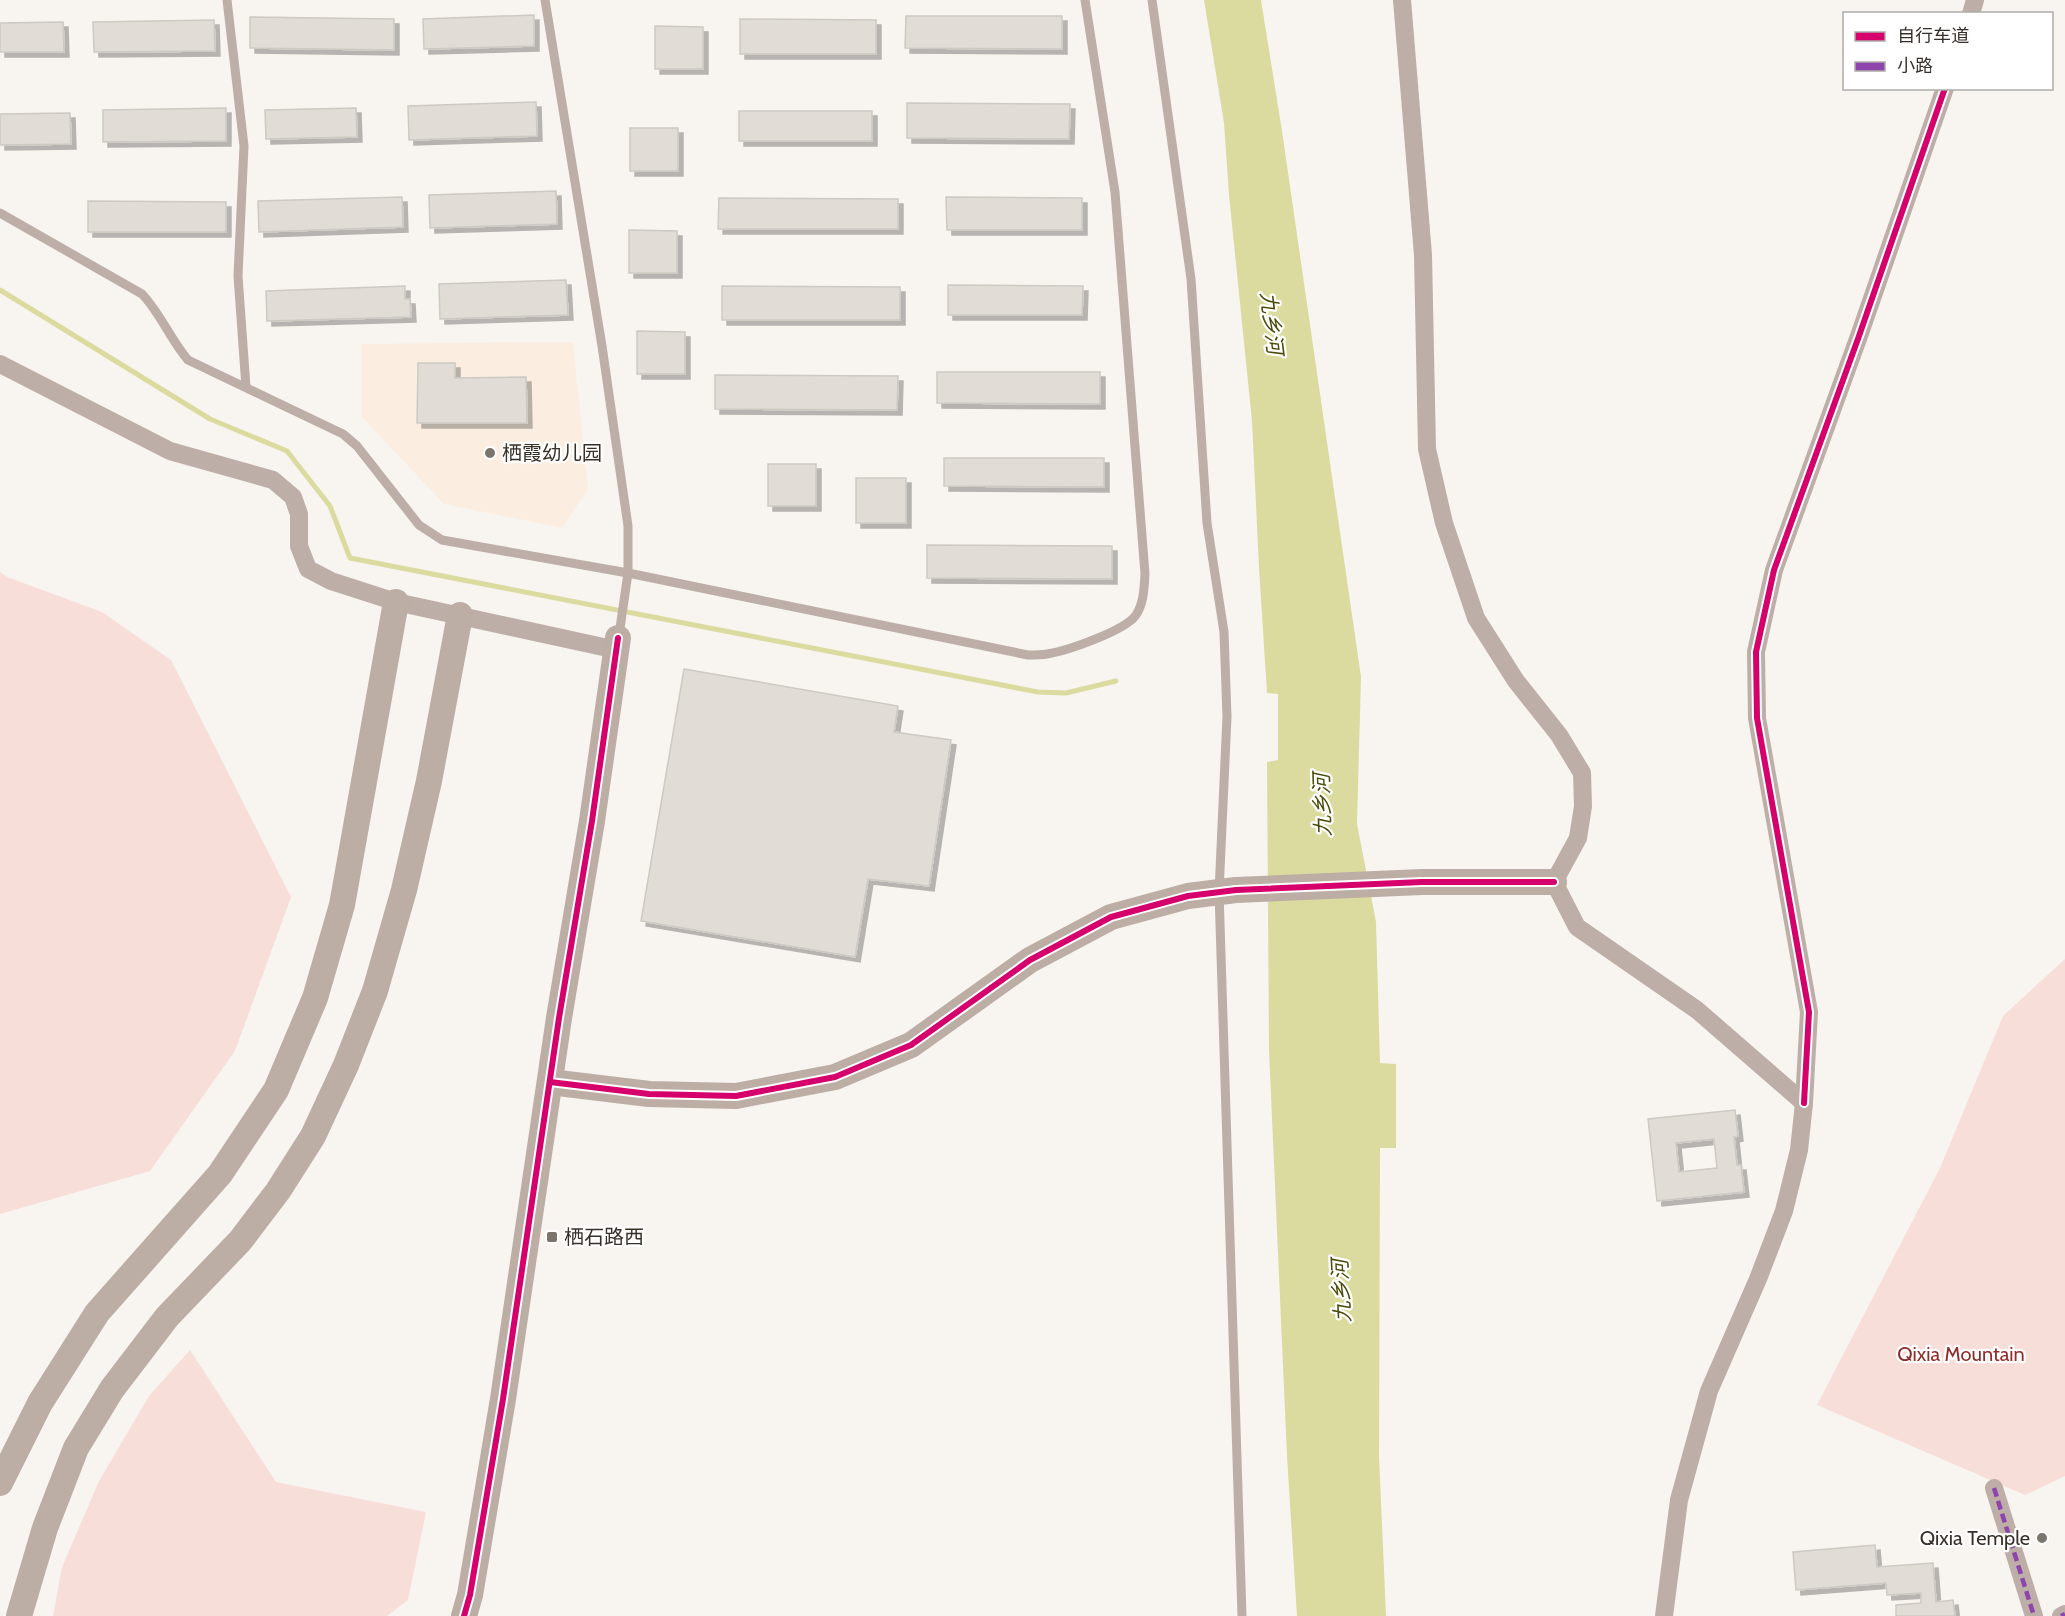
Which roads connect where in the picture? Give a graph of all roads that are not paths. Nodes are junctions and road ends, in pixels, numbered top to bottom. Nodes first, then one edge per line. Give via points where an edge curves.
1 (227, 0) edge
2 (545, 0) edge
3 (1085, 0) edge
4 (1152, 0) edge
5 (1402, 0) edge
6 (1944, 90) edge
7 (0, 213) edge
8 (0, 364) edge
9 (246, 387) junction
10 (628, 573) junction
11 (396, 602) junction
12 (460, 615) junction
13 (618, 644) junction
14 (1554, 882) junction
15 (1227, 891) junction
16 (550, 1082) junction
17 (1804, 1103) junction
18 (0, 1484) edge
19 (1994, 1488) dead end
20 (2065, 1614) edge
21 (19, 1616) edge
22 (464, 1616) edge
23 (1242, 1616) edge
24 (1664, 1616) edge
25 (2034, 1616) edge
26 (2061, 1616) edge

1 - 9 lane via 244,147 238,276
2 - 10 lane via 602,346 628,526
3 - 10 lane via 1115,192 1145,574 1143,598 1136,616 1121,628 1092,640 1047,654 1028,655
4 - 15 lane via 1191,279 1207,522 1224,632
5 - 14 street via 1423,255 1427,449 1444,523 1476,618 1582,773 1583,806 1578,838
6 - 17 street via 1774,570 1756,652 1757,718 1809,1012
7 - 9 lane via 142,294 188,360
8 - 11 street via 170,451 273,480 293,498 299,514 299,546 308,569 331,581
9 - 10 lane via 343,434 357,446 419,525 442,540
10 - 13 lane
11 - 12 street
11 - 18 main road via 342,905 315,998 276,1090 220,1174 97,1313 40,1403
12 - 13 street
12 - 21 main road via 404,890 375,991 346,1065 313,1136 278,1191 240,1241 167,1317 112,1389 76,1448 45,1528
13 - 16 main road
14 - 15 main road via 1422,882
14 - 17 street via 1577,927 1697,1010
15 - 16 main road via 1188,896 1111,917 1030,960 911,1045 835,1077 736,1096 649,1094
15 - 23 lane
16 - 22 main road via 503,1399
17 - 24 street via 1799,1150 1784,1211 1709,1391 1688,1467 1679,1500
19 - 25 street
20 - 26 street

